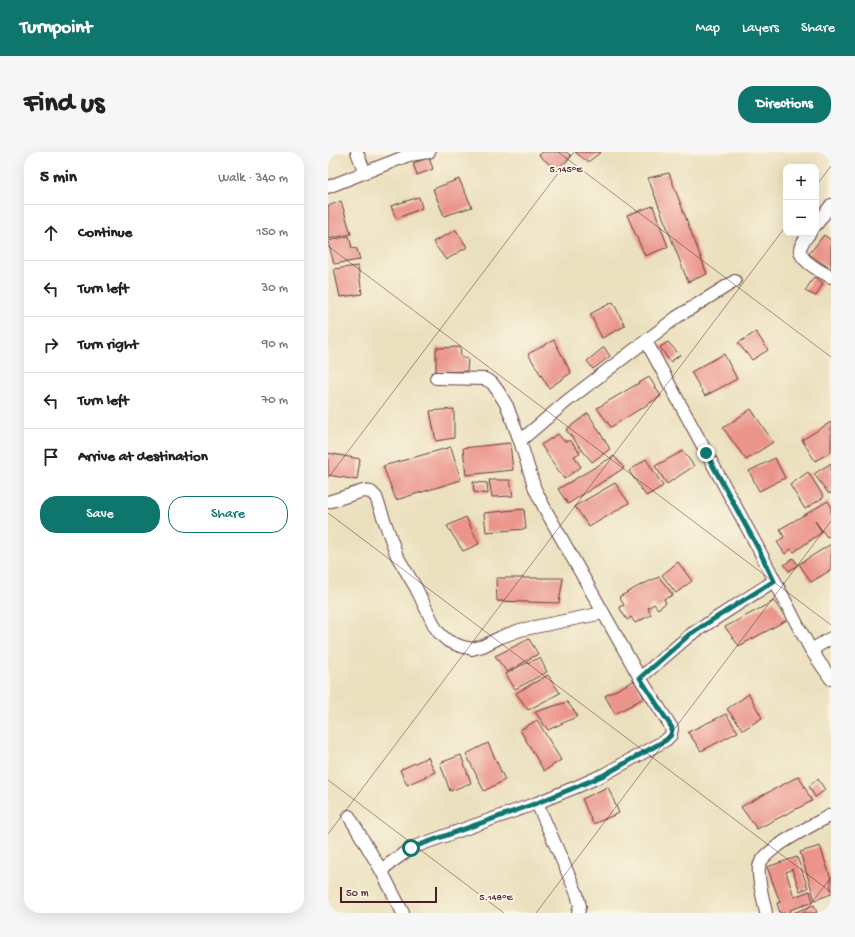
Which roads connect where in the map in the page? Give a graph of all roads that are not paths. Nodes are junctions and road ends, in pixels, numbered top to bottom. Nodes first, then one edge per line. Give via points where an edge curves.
1 (357, 152) edge
2 (429, 152) edge
3 (365, 173) junction
4 (328, 187) edge
5 (831, 205) edge
6 (819, 221) edge
7 (808, 236) edge
8 (831, 277) edge
9 (735, 281) dead end
10 (646, 341) junction
11 (436, 378) dead end
12 (520, 441) junction
13 (328, 502) edge
14 (774, 581) junction
15 (603, 613) junction
16 (831, 638) edge
17 (811, 650) junction
18 (640, 678) junction
19 (831, 679) edge
20 (537, 803) junction
21 (831, 815) edge
22 (349, 816) dead end
23 (381, 870) junction
24 (402, 912) edge
25 (578, 913) edge
26 (766, 913) edge

1 - 3 street
2 - 3 street via 409,155
3 - 4 street
5 - 6 street
7 - 8 street via 801,246 801,256
9 - 10 street via 677,317
10 - 12 street via 567,401
10 - 14 street
11 - 12 street via 484,379 492,383 506,406
12 - 15 street via 535,489
13 - 15 street via 363,491 371,492 376,497 397,556 436,627 448,641 460,646 472,649 520,630
14 - 17 street
14 - 18 street via 690,634
15 - 18 street
16 - 17 street
17 - 19 street
18 - 20 street via 672,728 671,735 604,775
20 - 23 street via 411,848
20 - 25 street via 577,894 580,906
21 - 26 street via 785,841 762,859 758,869
22 - 23 street
23 - 24 street

